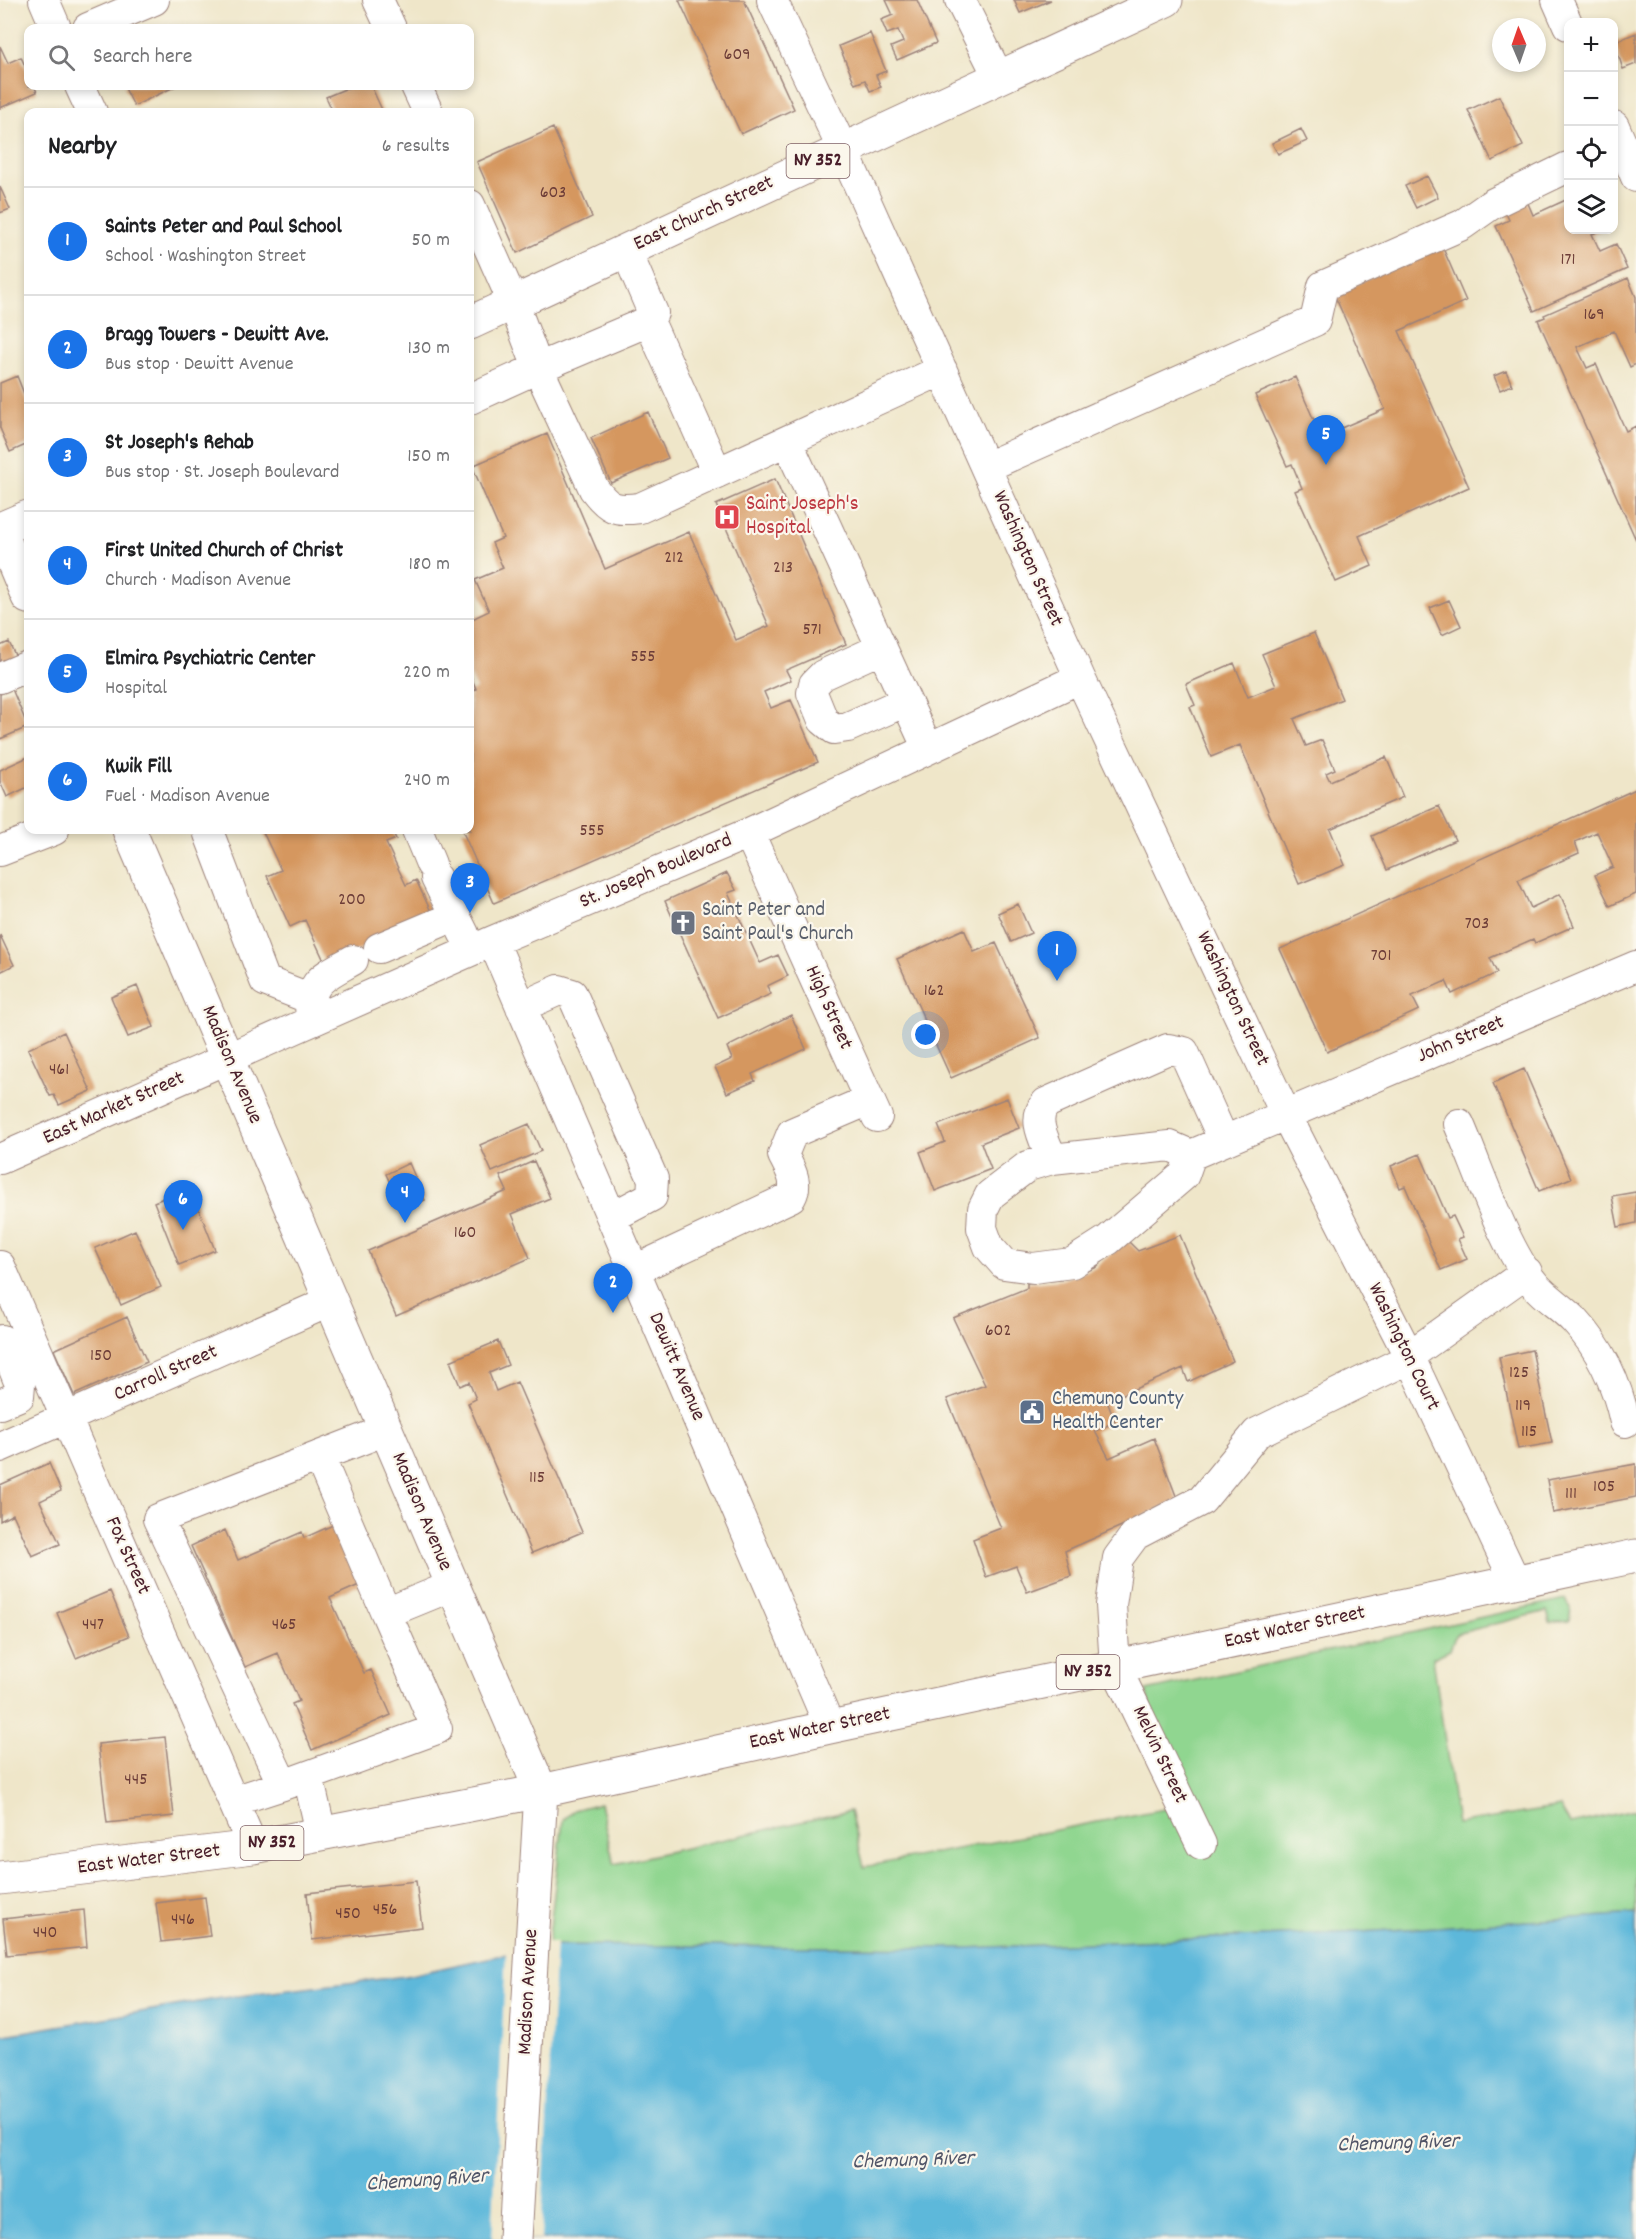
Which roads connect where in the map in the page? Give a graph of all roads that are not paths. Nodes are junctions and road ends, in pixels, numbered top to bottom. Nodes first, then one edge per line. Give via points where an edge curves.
1 (44, 0) edge
2 (154, 0) edge
3 (378, 0) edge
4 (772, 0) edge
5 (960, 0) edge
6 (1167, 0) edge
7 (1557, 0) edge
8 (1566, 18) edge
9 (54, 24) edge
10 (97, 24) edge
11 (389, 24) edge
12 (999, 78) junction
13 (82, 90) edge
14 (418, 90) edge
15 (90, 108) edge
16 (426, 108) edge
17 (1618, 142) edge
18 (843, 150) junction
19 (1564, 169) edge
20 (1636, 177) edge
21 (474, 215) edge
22 (626, 250) junction
23 (513, 303) junction
24 (474, 321) edge
25 (648, 321) junction
26 (538, 369) junction
27 (942, 370) junction
28 (474, 397) edge
29 (787, 441) junction
30 (987, 467) junction
31 (717, 473) junction
32 (24, 519) edge
33 (0, 530) edge
34 (24, 587) edge
35 (882, 648) junction
36 (24, 668) edge
37 (0, 678) edge
38 (1080, 678) junction
39 (906, 701) junction
40 (928, 749) junction
41 (749, 833) junction
42 (44, 834) edge
43 (131, 834) edge
44 (218, 834) edge
45 (419, 834) edge
46 (0, 851) edge
47 (455, 916) junction
48 (482, 946) junction
49 (1636, 966) edge
50 (521, 1007) junction
51 (311, 1010) junction
52 (228, 1058) junction
53 (1286, 1115) junction
54 (1459, 1124) dead end
55 (1224, 1141) junction
56 (1191, 1155) junction
57 (0, 1159) edge
58 (1052, 1159) junction
59 (612, 1217) junction
60 (635, 1270) junction
61 (1527, 1272) junction
62 (3, 1280) edge
63 (331, 1301) junction
64 (10, 1337) edge
65 (1409, 1357) junction
66 (0, 1404) edge
67 (66, 1418) junction
68 (1625, 1422) dead end
69 (386, 1430) junction
70 (0, 1447) edge
71 (319, 1456) junction
72 (1636, 1556) edge
73 (1515, 1581) junction
74 (452, 1586) junction
75 (386, 1613) junction
76 (215, 1641) junction
77 (171, 1658) junction
78 (1115, 1666) junction
79 (830, 1727) junction
80 (296, 1781) junction
81 (541, 1791) junction
82 (234, 1802) junction
83 (321, 1833) junction
84 (1201, 1844) dead end
85 (253, 1847) junction
86 (0, 1878) edge
87 (515, 2235) edge

1 - 9 street
2 - 10 street
3 - 11 street
4 - 18 street, Washington Street
5 - 12 street
6 - 12 main road, East Church Street / NY 352
7 - 8 street
12 - 18 main road, East Church Street / NY 352
13 - 15 street
14 - 16 street
17 - 20 street
18 - 22 main road, East Church Street / NY 352
18 - 27 street, Washington Street
19 - 30 street via 1492,204 1462,225 1323,286 1315,321
21 - 23 street
22 - 23 main road, East Church Street / NY 352
22 - 25 street via 653,313
23 - 24 main road, East Church Street / NY 352
23 - 26 street
25 - 26 street
25 - 31 street
26 - 28 street
26 - 31 street via 594,489 604,502 620,511 640,508
27 - 29 street
27 - 30 street, Washington Street
29 - 31 street
29 - 35 street
30 - 38 street, Washington Street
32 - 33 main road
33 - 34 main road
35 - 39 street
35 - 39 street via 823,675 814,684 812,693 823,720 834,729 848,727
36 - 37 street
38 - 40 street, St. Joseph Boulevard
38 - 53 street, Washington Street
39 - 40 street
40 - 41 street, St. Joseph Boulevard
41 - 48 street, St. Joseph Boulevard
41 - 60 street, High Street via 873,1109 792,1133 783,1155 795,1180 791,1197
42 - 46 street
43 - 52 main road, Madison Avenue
44 - 51 street via 265,981
45 - 47 street, Dewitt Avenue
47 - 48 street, Dewitt Avenue
47 - 51 street via 366,954 317,981
48 - 50 street, Dewitt Avenue
48 - 51 street, St. Joseph Boulevard
49 - 53 street, John Street
50 - 59 street, Dewitt Avenue
50 - 59 street via 559,990 572,994 649,1168 655,1187 652,1196
51 - 52 street, St. Joseph Boulevard
52 - 57 street, East Market Street
52 - 63 main road, Madison Avenue
53 - 55 street, John Street
53 - 65 street, Washington Court
54 - 61 street via 1514,1252
55 - 56 street, John Street
55 - 58 street via 1184,1052 1168,1049 1046,1103 1037,1119
56 - 58 street via 1170,1146
56 - 58 street via 1184,1175 1108,1240 1072,1263 1033,1268 1004,1264 988,1247 982,1228 983,1209 990,1195 1028,1166
59 - 60 street, Dewitt Avenue
60 - 79 street, Dewitt Avenue
61 - 65 street
61 - 68 street via 1535,1285 1598,1348 1619,1392
62 - 64 street, Fox Street
63 - 67 street, Carroll Street
63 - 69 main road, Madison Avenue
64 - 66 street via 19,1396
64 - 67 street, Fox Street
65 - 73 street, Washington Court
65 - 78 street via 1257,1433 1202,1500 1135,1535 1118,1558 1111,1605
67 - 70 street, Carroll Street
67 - 77 street, Fox Street
69 - 71 street
69 - 74 main road, Madison Avenue
71 - 75 street
71 - 76 street via 158,1520
72 - 73 main road, East Water Street / NY 352
73 - 78 main road, East Water Street / NY 352
74 - 75 street
74 - 81 main road, Madison Avenue
75 - 80 street via 437,1729
76 - 77 street
76 - 80 street
77 - 82 street, Fox Street
78 - 79 main road, East Water Street / NY 352
78 - 84 street, Melvin Street
79 - 81 main road, East Water Street / NY 352
80 - 82 street
80 - 83 street
81 - 83 main road, East Water Street / NY 352
81 - 87 main road, Madison Avenue
82 - 85 street, Fox Street
83 - 85 main road, East Water Street / NY 352
85 - 86 main road, East Water Street / NY 352

